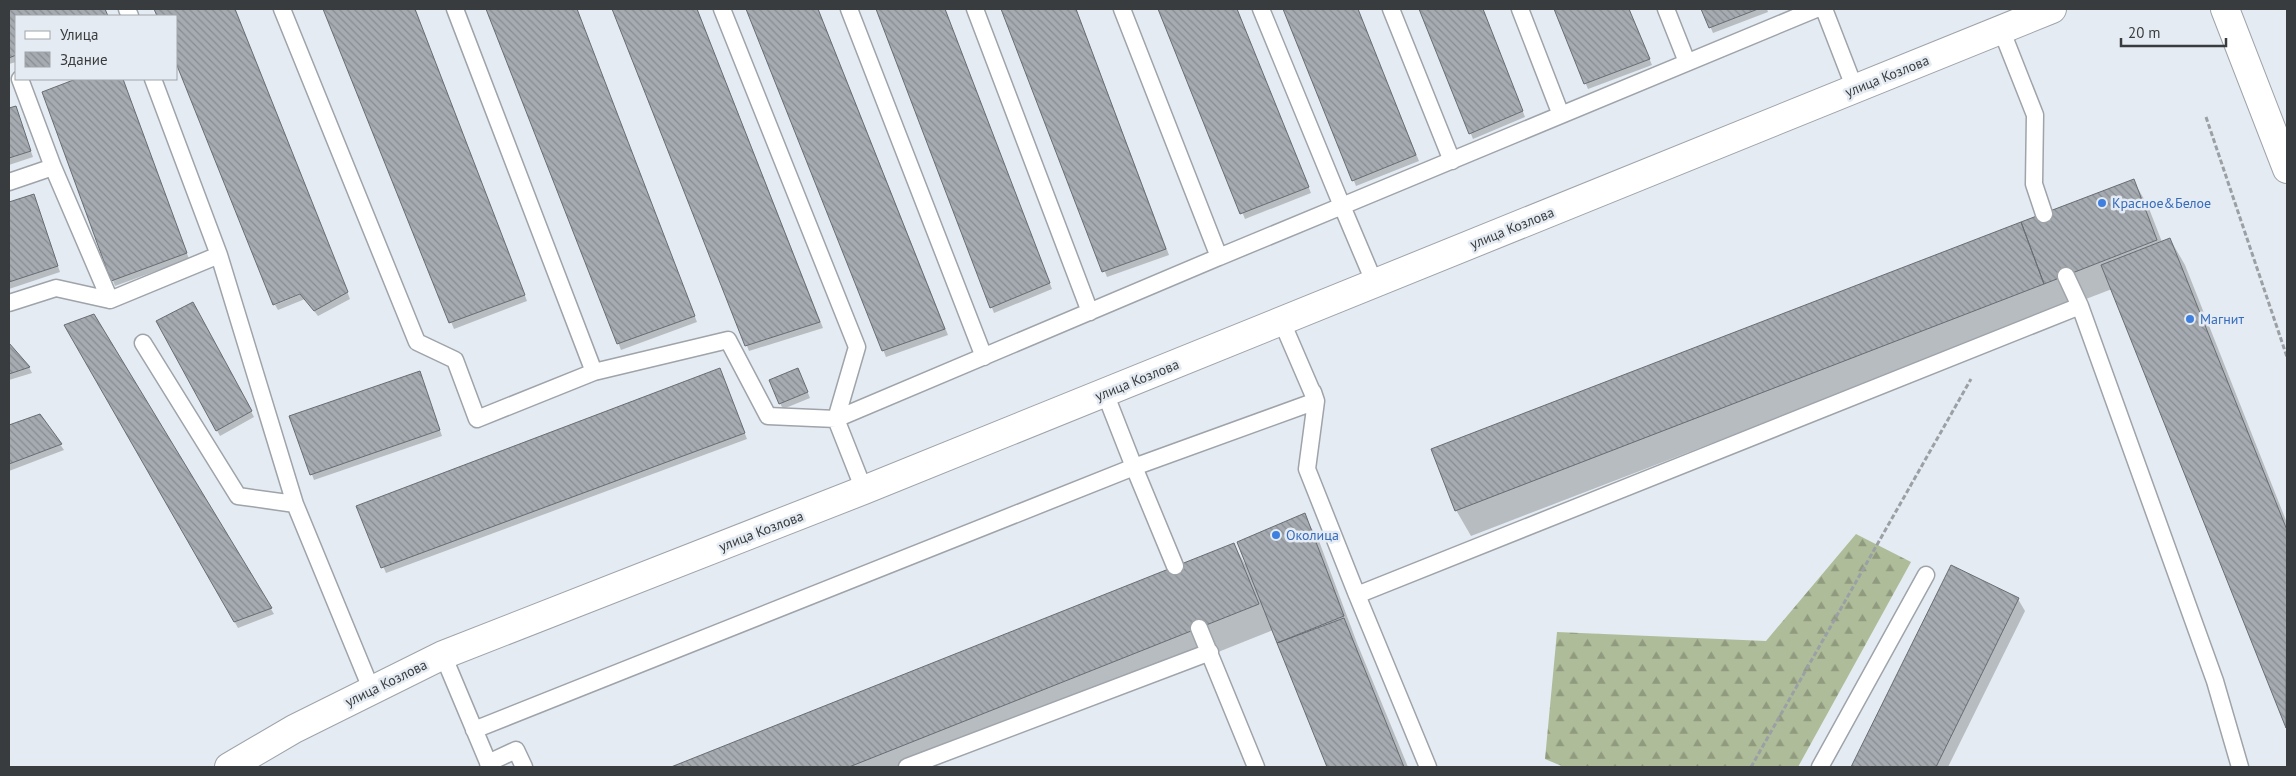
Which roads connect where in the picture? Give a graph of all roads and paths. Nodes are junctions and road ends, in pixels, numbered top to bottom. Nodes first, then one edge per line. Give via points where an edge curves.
1 (282, 9) edge
2 (455, 9) edge
3 (722, 9) edge
4 (849, 9) edge
5 (976, 9) edge
6 (1122, 9) edge
7 (1261, 9) edge
8 (1391, 9) edge
9 (1520, 9) edge
10 (1666, 9) edge
11 (1816, 9) edge
12 (1824, 9) edge
13 (2052, 9) edge
14 (2226, 9) edge
15 (1796, 12) edge
16 (2001, 29) junction
17 (1687, 62) junction
18 (20, 80) edge
19 (153, 80) edge
20 (1855, 89) junction
21 (1561, 115) junction
22 (2206, 117) dead end
23 (1452, 160) junction
24 (53, 167) junction
25 (2287, 169) edge
26 (9, 182) edge
27 (1342, 206) junction
28 (2044, 214) dead end
29 (219, 255) junction
30 (1219, 258) junction
31 (2066, 276) dead end
32 (1375, 284) junction
33 (110, 300) junction
34 (9, 303) edge
35 (2080, 306) junction
36 (1090, 312) junction
37 (1282, 322) junction
38 (1992, 342) junction
39 (143, 343) dead end
40 (984, 357) junction
41 (2287, 358) edge
42 (594, 372) junction
43 (1104, 393) junction
44 (1316, 400) junction
45 (836, 419) junction
46 (1134, 467) junction
47 (864, 490) junction
48 (295, 504) junction
49 (1175, 566) dead end
50 (1926, 575) dead end
51 (1357, 595) junction
52 (1199, 628) dead end
53 (1210, 652) junction
54 (443, 655) junction
55 (372, 691) junction
56 (474, 730) junction
57 (488, 765) edge
58 (229, 767) edge
59 (524, 767) edge
60 (907, 767) edge
61 (1256, 767) edge
62 (1428, 767) edge
63 (1750, 767) edge
64 (1820, 767) edge
65 (2240, 767) edge

1 - 42 lane via 417,342 455,360 477,419
2 - 42 lane
3 - 45 lane via 857,347
4 - 40 lane
5 - 36 lane
6 - 30 lane
7 - 27 lane
8 - 23 lane
9 - 21 lane
10 - 17 lane
11 - 15 lane
12 - 20 lane
13 - 16 main road, улица Козлова
14 - 25 main road
15 - 17 lane
16 - 20 main road, улица Козлова
16 - 28 lane via 2035,115 2034,184
17 - 21 lane
18 - 24 lane
19 - 29 lane
20 - 32 main road, улица Козлова
21 - 23 lane
22 - 41 path
23 - 27 lane
24 - 26 lane
24 - 33 lane
27 - 30 lane
27 - 32 lane
29 - 33 lane
29 - 48 lane
30 - 36 lane
31 - 35 lane
32 - 37 main road, улица Козлова
33 - 34 lane via 56,288
35 - 38 lane
35 - 65 lane via 2214,681
36 - 40 lane
37 - 43 main road, улица Козлова
37 - 44 lane
38 - 51 lane
38 - 63 path
39 - 48 lane via 238,496
40 - 45 lane
42 - 45 lane via 728,340 768,416
43 - 46 lane
43 - 47 main road, улица Козлова
44 - 46 lane
44 - 51 lane via 1307,469
45 - 47 lane
46 - 49 lane
46 - 56 lane
47 - 54 main road, улица Козлова
48 - 55 lane
50 - 64 lane
51 - 62 lane
52 - 53 lane
53 - 60 lane
53 - 61 lane
54 - 55 main road, улица Козлова
54 - 56 lane
55 - 58 main road, улица Козлова via 294,729
56 - 57 lane
57 - 59 lane via 516,750

